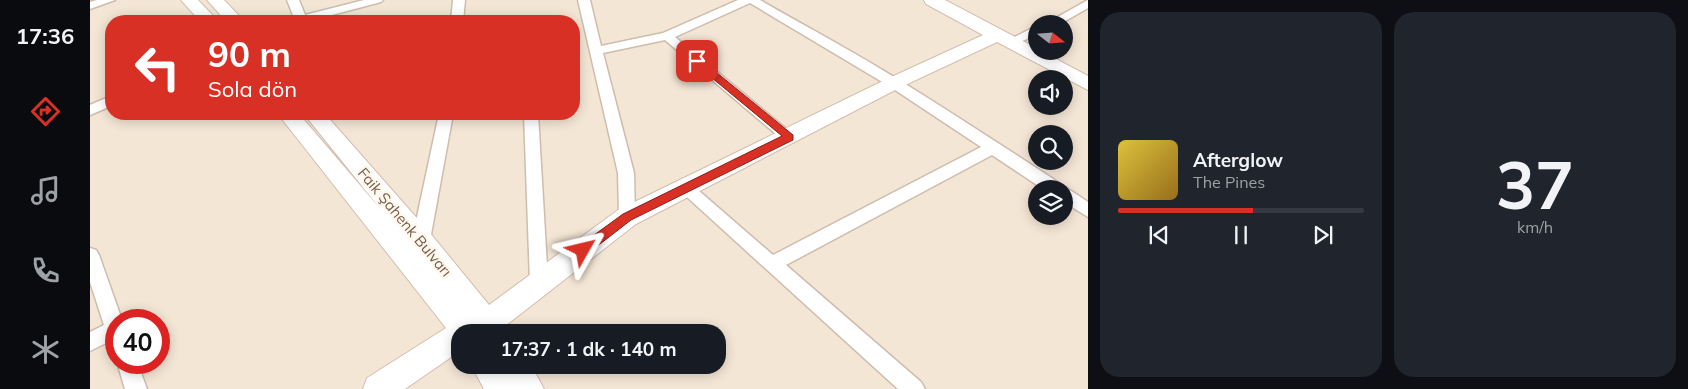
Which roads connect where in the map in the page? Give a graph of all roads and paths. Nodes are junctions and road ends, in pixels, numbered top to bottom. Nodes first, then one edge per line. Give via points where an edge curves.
1 (109, 0) edge
2 (189, 0) edge
3 (215, 0) edge
4 (293, 0) edge
5 (377, 0) edge
6 (459, 0) edge
7 (584, 0) edge
8 (750, 0) edge
9 (932, 0) edge
10 (1088, 3) edge
11 (90, 6) edge
12 (203, 15) edge
13 (229, 15) edge
14 (297, 15) edge
15 (321, 15) edge
16 (458, 15) edge
17 (1067, 15) edge
18 (1028, 32) edge
19 (667, 36) junction
20 (1004, 38) junction
21 (596, 52) junction
22 (894, 83) junction
23 (1088, 84) edge
24 (105, 104) edge
25 (90, 110) edge
26 (293, 120) edge
27 (319, 120) edge
28 (445, 120) edge
29 (531, 120) edge
30 (789, 137) junction
31 (994, 147) junction
32 (1043, 180) edge
33 (685, 188) junction
34 (1073, 200) edge
35 (1088, 210) edge
36 (627, 217) junction
37 (421, 240) junction
38 (90, 254) edge
39 (772, 264) junction
40 (539, 283) junction
41 (108, 309) edge
42 (467, 324) edge
43 (469, 324) edge
44 (483, 324) edge
45 (105, 335) edge
46 (90, 342) edge
47 (451, 344) edge
48 (131, 374) edge
49 (492, 374) edge
50 (520, 374) edge
51 (136, 389) edge
52 (378, 389) edge
53 (501, 389) edge
54 (529, 389) edge
55 (914, 389) edge

1 - 11 street
2 - 12 street
3 - 13 street
4 - 14 street
5 - 15 street
6 - 16 street
7 - 21 street
8 - 19 street
8 - 22 street
9 - 20 street
10 - 17 street
18 - 20 street
19 - 21 street
19 - 30 street
20 - 22 street
20 - 23 street
21 - 36 street via 626,172
22 - 30 street
22 - 31 street
24 - 25 street
26 - 42 street, Faik Şahenk Bulvarı
27 - 37 street, Faik Şahenk Bulvarı
28 - 37 street
29 - 40 street
30 - 33 street
31 - 32 street
31 - 39 street
33 - 36 street
33 - 39 street
34 - 35 street
36 - 40 street
37 - 43 street, Faik Şahenk Bulvarı
38 - 41 street
39 - 55 street
40 - 44 street
45 - 46 street
47 - 52 street
48 - 51 street
49 - 53 street
50 - 54 street

